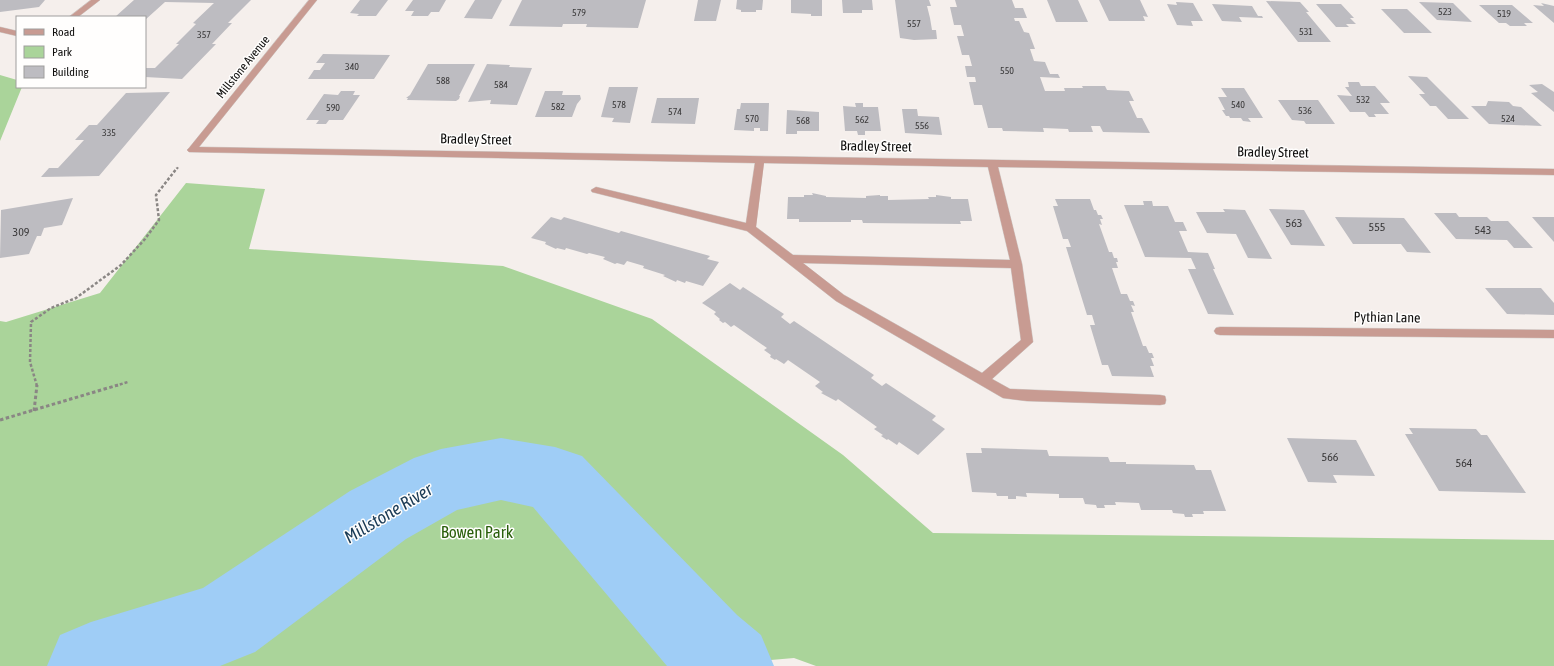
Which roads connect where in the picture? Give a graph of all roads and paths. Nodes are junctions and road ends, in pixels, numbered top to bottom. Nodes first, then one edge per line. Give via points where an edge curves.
1 (96, 0) edge
2 (313, 0) edge
3 (74, 16) edge
4 (0, 29) edge
5 (16, 34) edge
6 (192, 150) junction
7 (760, 160) junction
8 (992, 164) junction
9 (1554, 172) edge
10 (596, 190) dead end
11 (751, 228) junction
12 (790, 259) junction
13 (1016, 264) junction
14 (1220, 331) dead end
15 (1554, 334) edge
16 (982, 380) junction
17 (128, 382) dead end
18 (1160, 400) dead end
19 (34, 411) junction
20 (0, 420) edge

1 - 3 street
2 - 6 street, Millstone Avenue
4 - 5 street
6 - 7 street, Bradley Street
6 - 19 path via 156,195 159,220 145,239 121,264 89,289 76,298 51,308 31,322 30,362 37,383
7 - 8 street, Bradley Street
7 - 11 street
8 - 9 street, Bradley Street
8 - 13 street
10 - 11 street
11 - 12 street
12 - 13 street
12 - 16 street via 840,298
13 - 16 street via 1027,342
14 - 15 street, Pythian Lane
16 - 18 street via 1008,394
17 - 19 path
19 - 20 path

